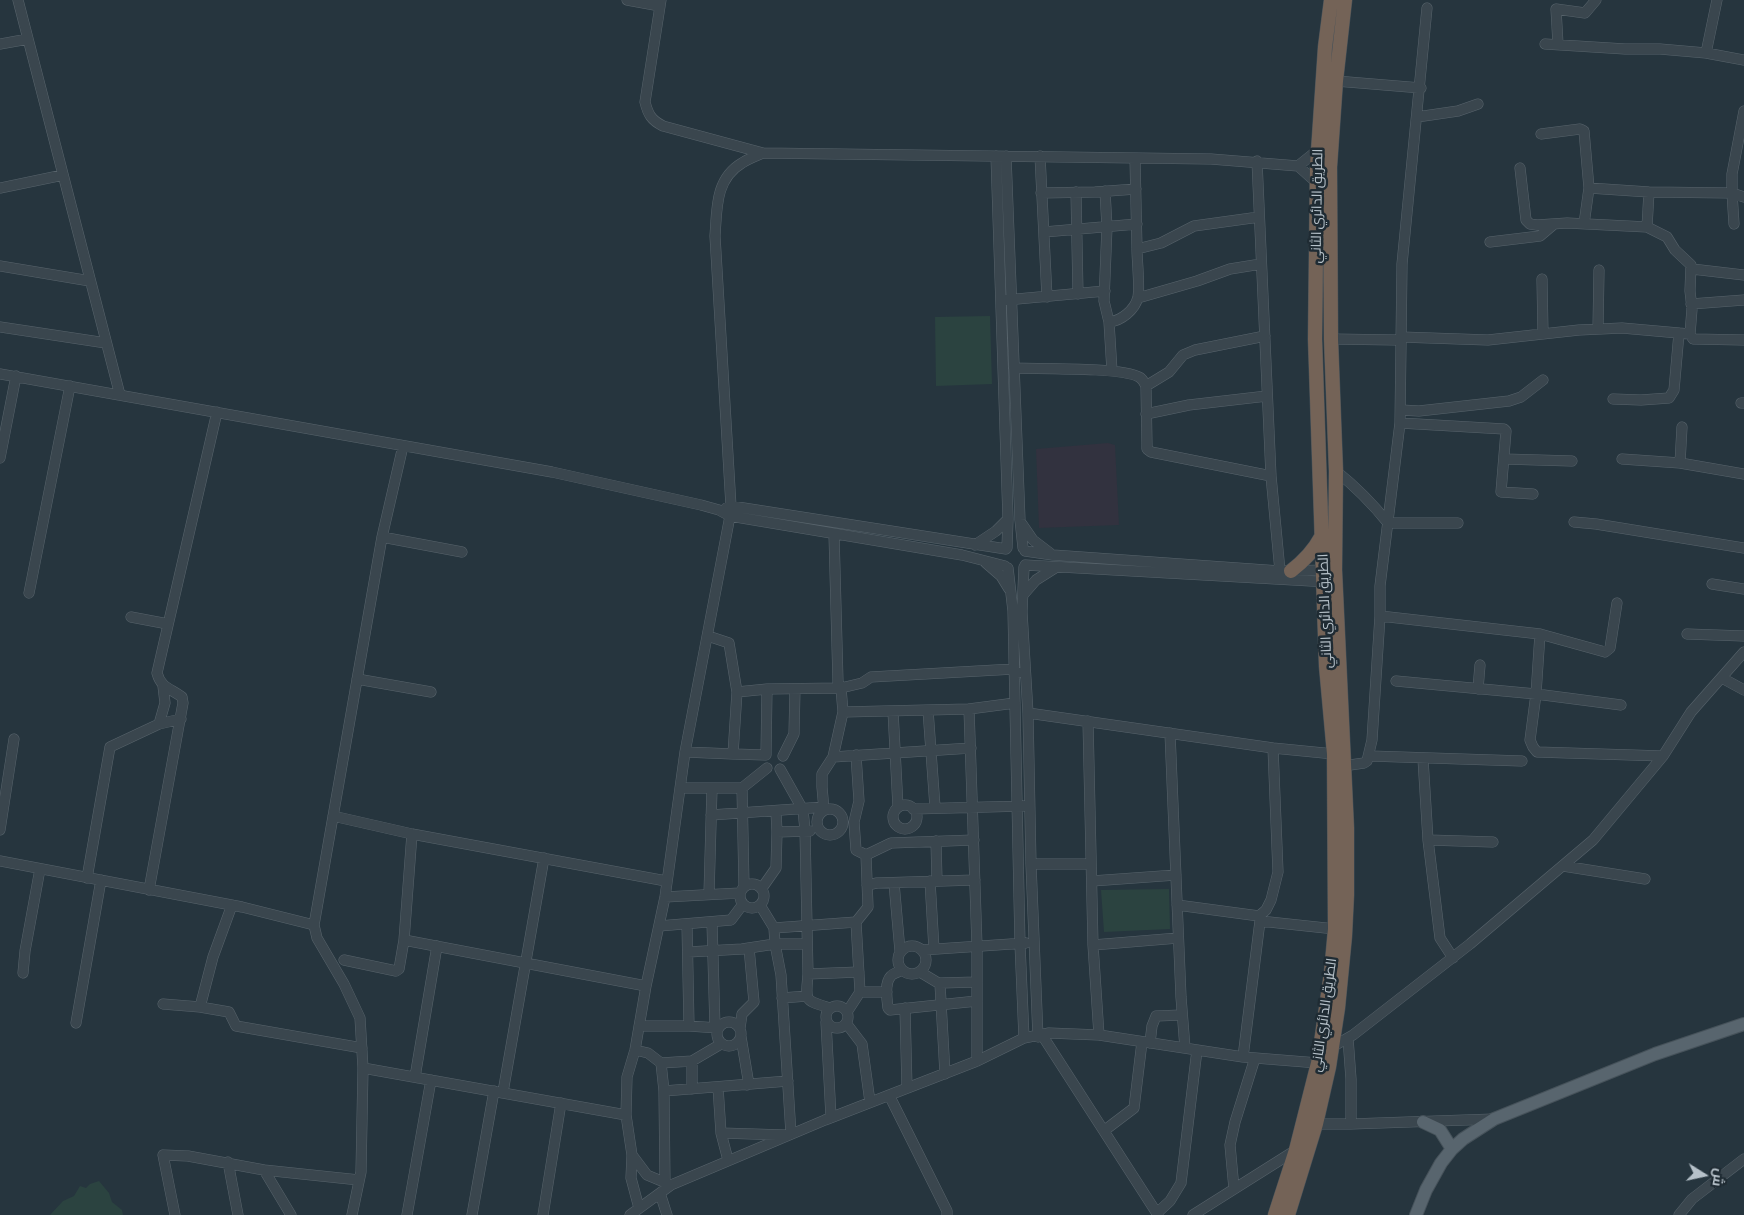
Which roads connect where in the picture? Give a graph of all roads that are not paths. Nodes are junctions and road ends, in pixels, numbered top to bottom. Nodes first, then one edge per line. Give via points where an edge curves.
1 (18, 0) edge
2 (627, 0) edge
3 (1331, 0) edge
4 (1345, 0) edge
5 (1596, 0) edge
6 (1717, 0) edge
7 (660, 3) edge
8 (1427, 8) dead end
9 (28, 39) junction
10 (0, 44) edge
11 (1545, 44) dead end
12 (1558, 44) junction
13 (1706, 53) junction
14 (1744, 60) edge
15 (1336, 81) junction
16 (1420, 88) junction
17 (1478, 104) dead end
18 (1744, 112) edge
19 (1417, 117) junction
20 (1542, 134) dead end
21 (1318, 150) junction
22 (763, 153) junction
23 (1001, 156) junction
24 (1040, 156) junction
25 (1135, 158) junction
26 (1256, 161) junction
27 (1298, 166) junction
28 (1520, 168) dead end
29 (63, 175) junction
30 (1317, 183) junction
31 (0, 188) edge
32 (1589, 188) junction
33 (1136, 189) junction
34 (1105, 191) junction
35 (1076, 192) junction
36 (1649, 192) junction
37 (1042, 193) junction
38 (1732, 193) junction
39 (1744, 197) edge
40 (1259, 217) junction
41 (1137, 224) junction
42 (1584, 224) junction
43 (1734, 224) dead end
44 (1553, 225) junction
45 (1107, 227) junction
46 (1646, 227) junction
47 (1076, 229) junction
48 (1044, 232) junction
49 (1490, 242) dead end
50 (1137, 249) junction
51 (1262, 264) junction
52 (0, 266) edge
53 (1692, 269) junction
54 (1599, 270) dead end
55 (1744, 275) edge
56 (1542, 279) dead end
57 (90, 281) junction
58 (1105, 291) junction
59 (1078, 294) junction
60 (1047, 297) junction
61 (1138, 298) junction
62 (1006, 300) junction
63 (1744, 300) edge
64 (1691, 304) junction
65 (1109, 322) junction
66 (0, 327) edge
67 (1598, 329) junction
68 (1678, 333) junction
69 (1543, 334) junction
70 (1690, 334) junction
71 (1265, 336) junction
72 (1401, 338) junction
73 (1331, 339) junction
74 (1744, 340) edge
75 (106, 343) junction
76 (1014, 368) junction
77 (1112, 371) junction
78 (0, 374) edge
79 (16, 376) junction
80 (1543, 380) dead end
81 (70, 386) junction
82 (1146, 386) junction
83 (120, 395) junction
84 (1267, 396) junction
85 (1613, 399) dead end
86 (1401, 410) junction
87 (217, 412) junction
88 (1146, 414) junction
89 (1400, 423) junction
90 (1682, 427) dead end
91 (1005, 437) junction
92 (1016, 437) junction
93 (403, 446) junction
94 (0, 458) edge
95 (1504, 459) junction
96 (1622, 459) dead end
97 (1572, 461) dead end
98 (1680, 463) junction
99 (1336, 471) junction
100 (1744, 474) edge
101 (1271, 476) junction
102 (1533, 494) dead end
103 (731, 511) junction
104 (760, 516) junction
105 (1008, 518) junction
106 (1020, 520) junction
107 (1574, 522) dead end
108 (1388, 523) junction
109 (1458, 524) dead end
110 (834, 534) junction
111 (1322, 536) junction
112 (382, 537) junction
113 (975, 545) junction
114 (1744, 548) edge
115 (1007, 549) junction
116 (1024, 550) junction
117 (462, 552) dead end
118 (1053, 555) junction
119 (981, 560) junction
120 (1025, 566) junction
121 (1007, 567) junction
122 (1054, 568) junction
123 (1286, 571) junction
124 (1329, 576) junction
125 (1712, 584) dead end
126 (1744, 588) edge
127 (1011, 592) junction
128 (29, 593) dead end
129 (1022, 596) junction
130 (1617, 603) dead end
131 (1380, 616) junction
132 (130, 617) dead end
133 (168, 624) junction
134 (1540, 634) junction
135 (1687, 634) dead end
136 (708, 636) junction
137 (1744, 636) edge
138 (1744, 652) edge
139 (1480, 665) dead end
140 (1014, 669) junction
141 (1722, 678) junction
142 (357, 679) junction
143 (1026, 680) junction
144 (1396, 681) dead end
145 (164, 686) junction
146 (841, 688) junction
147 (767, 689) junction
148 (795, 689) junction
149 (1478, 689) junction
150 (1744, 690) edge
151 (431, 692) dead end
152 (737, 692) junction
153 (1536, 694) junction
154 (1015, 703) junction
155 (1621, 705) dead end
156 (969, 709) junction
157 (928, 710) junction
158 (893, 711) junction
159 (843, 712) junction
160 (1028, 713) junction
161 (181, 719) junction
162 (1088, 721) junction
163 (159, 724) junction
164 (1170, 733) junction
165 (14, 739) dead end
166 (971, 748) junction
167 (1272, 748) junction
168 (931, 750) junction
169 (685, 752) junction
170 (895, 753) junction
171 (733, 754) junction
172 (1334, 754) junction
173 (766, 755) junction
174 (856, 755) junction
175 (783, 756) junction
176 (1370, 756) junction
177 (1663, 756) junction
178 (833, 757) junction
179 (1423, 759) junction
180 (1522, 761) dead end
181 (1344, 766) junction
182 (767, 768) junction
183 (780, 769) junction
184 (680, 788) junction
185 (712, 788) junction
186 (742, 788) junction
187 (1030, 805) junction
188 (972, 806) junction
189 (1017, 806) junction
190 (934, 807) junction
191 (898, 808) junction
192 (824, 809) junction
193 (913, 809) junction
194 (803, 810) junction
195 (776, 811) junction
196 (742, 813) junction
197 (711, 815) junction
198 (333, 816) junction
199 (849, 822) junction
200 (0, 830) edge
201 (805, 830) junction
202 (778, 832) junction
203 (822, 833) junction
204 (412, 834) junction
205 (974, 840) junction
206 (1428, 840) junction
207 (936, 841) junction
208 (1493, 842) dead end
209 (866, 855) junction
210 (544, 858) junction
211 (0, 861) edge
212 (1031, 864) junction
213 (1091, 864) junction
214 (1563, 866) junction
215 (40, 868) junction
216 (1176, 876) junction
217 (88, 878) junction
218 (1645, 879) dead end
219 (101, 880) junction
220 (975, 880) junction
221 (934, 881) junction
222 (666, 882) junction
223 (1092, 882) junction
224 (894, 883) junction
225 (867, 885) junction
226 (762, 888) junction
227 (149, 890) junction
228 (742, 890) junction
229 (709, 894) junction
230 (665, 896) junction
231 (743, 904) junction
232 (232, 905) junction
233 (760, 905) junction
234 (1177, 905) junction
235 (1260, 918) junction
236 (712, 922) junction
237 (856, 922) junction
238 (686, 924) junction
239 (314, 925) junction
240 (659, 926) junction
241 (806, 926) junction
242 (774, 928) junction
243 (1335, 929) junction
244 (1178, 938) junction
245 (404, 940) junction
246 (1034, 943) junction
247 (775, 944) junction
248 (807, 944) junction
249 (1020, 944) junction
250 (1093, 945) junction
251 (437, 946) junction
252 (977, 946) junction
253 (749, 948) junction
254 (934, 949) junction
255 (713, 950) junction
256 (922, 950) junction
257 (900, 951) junction
258 (688, 952) junction
259 (1453, 958) junction
260 (344, 960) dead end
261 (526, 963) junction
262 (902, 970) junction
263 (859, 972) junction
264 (920, 972) junction
265 (23, 973) dead end
266 (808, 974) junction
267 (977, 982) junction
268 (940, 983) junction
269 (646, 986) junction
270 (860, 992) junction
271 (887, 992) junction
272 (806, 996) junction
273 (782, 998) junction
274 (977, 1001) junction
275 (163, 1004) dead end
276 (940, 1004) junction
277 (200, 1007) junction
278 (830, 1008) junction
279 (905, 1008) junction
280 (847, 1012) junction
281 (1182, 1016) junction
282 (826, 1022) junction
283 (76, 1023) dead end
284 (846, 1023) junction
285 (1744, 1024) edge
286 (639, 1026) junction
287 (688, 1026) junction
288 (717, 1028) junction
289 (741, 1032) junction
290 (1099, 1035) junction
291 (1040, 1036) junction
292 (1024, 1038) junction
293 (1348, 1038) junction
294 (1146, 1042) junction
295 (721, 1044) junction
296 (1332, 1047) junction
297 (362, 1048) junction
298 (1185, 1048) junction
299 (635, 1050) junction
300 (1197, 1050) junction
301 (1243, 1057) junction
302 (1255, 1058) junction
303 (692, 1061) junction
304 (977, 1061) junction
305 (661, 1062) junction
306 (1318, 1063) junction
307 (363, 1068) junction
308 (944, 1074) junction
309 (415, 1077) junction
310 (431, 1080) junction
311 (788, 1081) junction
312 (747, 1084) junction
313 (718, 1087) junction
314 (907, 1088) junction
315 (692, 1089) junction
316 (664, 1091) junction
317 (499, 1092) junction
318 (889, 1095) junction
319 (870, 1102) junction
320 (561, 1103) junction
321 (626, 1115) junction
322 (831, 1117) junction
323 (1494, 1119) junction
324 (1423, 1122) junction
325 (1316, 1124) junction
326 (1351, 1124) junction
327 (1105, 1130) junction
328 (721, 1133) junction
329 (790, 1134) junction
330 (1452, 1149) junction
331 (1296, 1150) junction
332 (632, 1155) junction
333 (1744, 1159) edge
334 (728, 1160) junction
335 (228, 1162) junction
336 (264, 1170) junction
337 (359, 1180) junction
338 (668, 1184) junction
339 (1234, 1189) junction
340 (660, 1193) junction
341 (634, 1213) edge
342 (1158, 1214) edge
343 (175, 1215) edge
344 (238, 1215) edge
345 (291, 1215) edge
346 (352, 1215) edge
347 (407, 1215) edge
348 (472, 1215) edge
349 (543, 1215) edge
350 (667, 1215) edge
351 (947, 1215) edge
352 (1193, 1215) edge
353 (1275, 1215) edge
354 (1288, 1215) edge
355 (1416, 1215) edge
356 (1679, 1215) edge

1 - 9 street
2 - 7 street
3 - 21 highway, الطريق الدائري الثاني
4 - 15 highway, الطريق الدائري الثاني
5 - 12 street via 1585,13 1556,9
6 - 13 street
7 - 22 street via 645,102 648,115 663,126
8 - 16 street
9 - 10 street
9 - 29 street
11 - 12 street
12 - 13 street
13 - 14 street
15 - 16 street
15 - 73 highway, الطريق الدائري الثاني via 1330,167
16 - 19 street
17 - 19 street via 1458,111
18 - 38 street via 1732,174
19 - 72 street via 1402,264
20 - 32 street via 1584,131
21 - 27 street
21 - 30 highway, الطريق الدائري الثاني
22 - 23 street
22 - 103 street via 741,163 726,178 718,194 716,262
23 - 24 street
23 - 62 street
24 - 25 street
24 - 37 street
25 - 26 street
25 - 33 street
26 - 27 street
26 - 40 street
27 - 30 street
28 - 44 street via 1526,220 1530,224
29 - 31 street
29 - 57 street
30 - 111 highway, الطريق الدائري الثاني via 1315,339
32 - 36 street
32 - 42 street
33 - 34 street
33 - 41 street
34 - 35 street
34 - 45 street
35 - 37 street
35 - 47 street
36 - 38 street
36 - 46 street
37 - 48 street
38 - 39 street
38 - 43 street
40 - 50 street via 1194,226 1161,243
40 - 51 street
41 - 45 street
41 - 50 street
42 - 44 street
42 - 46 street
44 - 49 street via 1540,236
45 - 47 street
45 - 58 street
46 - 53 street via 1667,237
47 - 48 street
47 - 59 street
48 - 60 street
50 - 61 street
51 - 61 street via 1230,269
51 - 71 street
52 - 57 street
53 - 55 street
53 - 64 street
54 - 67 street
56 - 69 street
57 - 75 street
58 - 59 street
58 - 65 street
59 - 60 street
60 - 62 street
61 - 65 street via 1127,315
62 - 76 street
62 - 91 street
63 - 64 street
64 - 70 street
65 - 77 street
66 - 75 street
67 - 68 street
67 - 69 street
68 - 70 street
68 - 85 street via 1672,395 1668,398
69 - 72 street via 1488,340
70 - 74 street via 1697,340
71 - 82 street via 1189,352 1169,372
71 - 84 street
72 - 73 street
72 - 86 street
73 - 99 highway, الطريق الدائري الثاني
75 - 83 street
76 - 77 street
76 - 92 street
77 - 82 street via 1138,376
78 - 79 street
79 - 81 street
79 - 94 street
80 - 86 street via 1521,397 1509,401
81 - 83 street
81 - 128 street
82 - 88 street
83 - 87 street
84 - 88 street via 1189,405
84 - 101 street
86 - 89 street
87 - 93 street
87 - 133 street
88 - 101 street via 1147,449 1151,452
89 - 95 street via 1502,428 1506,432
89 - 108 street
90 - 98 street
91 - 92 street
91 - 105 street
92 - 106 street
93 - 103 street via 552,472
93 - 112 street
95 - 97 street
95 - 102 street via 1502,492
96 - 98 street
98 - 100 street
99 - 108 street via 1354,485
99 - 124 highway, الطريق الدائري الثاني
101 - 123 street
103 - 104 street
103 - 136 street
104 - 110 street
104 - 113 street
105 - 113 street
105 - 115 street
106 - 116 street
106 - 118 street via 1033,540
107 - 114 street
108 - 109 street
108 - 131 street via 1380,586
110 - 119 street
110 - 146 street via 838,682
111 - 123 highway via 1306,559
111 - 124 highway, الطريق الدائري الثاني
112 - 117 street
112 - 142 street
113 - 115 street
115 - 116 street via 1015,545
115 - 121 street via 1003,559
116 - 118 street
116 - 120 street via 1028,558
118 - 123 street
119 - 121 street
119 - 127 street via 1001,576
120 - 121 street via 1018,570
120 - 122 street
120 - 129 street
121 - 127 street
122 - 124 street
122 - 129 street via 1036,580
123 - 124 street
124 - 172 highway, الطريق الدائري الثاني via 1326,666
124 - 181 highway, الطريق الدائري الثاني
125 - 126 street
127 - 140 street
129 - 143 street
130 - 134 street via 1610,648 1606,652
131 - 134 street
131 - 176 street
132 - 133 street
133 - 145 street via 157,673 159,682
134 - 153 street
135 - 137 street
136 - 152 street via 729,643
136 - 169 street
138 - 141 street
139 - 149 street
140 - 143 street
140 - 146 street via 871,677 862,683
140 - 154 street
141 - 150 street
141 - 177 street via 1692,712
142 - 151 street
142 - 198 street
143 - 160 street
144 - 149 street
145 - 161 street via 182,697
145 - 163 street via 165,703
146 - 148 street
146 - 159 street
147 - 148 street
147 - 152 street
147 - 173 street
148 - 175 street via 794,734
149 - 153 street
152 - 171 street
153 - 155 street
153 - 177 street via 1530,740 1537,752
154 - 156 street
154 - 189 street
156 - 157 street
156 - 166 street
157 - 158 street
157 - 168 street
158 - 159 street
158 - 170 street
159 - 178 street
160 - 162 street
160 - 187 street
161 - 163 street
161 - 227 street
162 - 164 street
162 - 213 street
163 - 217 street via 110,747
164 - 167 street
164 - 216 street
165 - 200 street
166 - 168 street
166 - 188 street
167 - 172 street
167 - 235 street via 1278,872 1271,900
168 - 170 street
168 - 190 street
169 - 171 street
169 - 184 street
170 - 174 street
170 - 191 street
171 - 173 street
172 - 243 highway, الطريق الدائري الثاني
173 - 175 street via 775,750
173 - 182 street
174 - 178 street
174 - 199 street via 859,802
175 - 183 street via 784,763
176 - 179 street
176 - 181 street via 1364,763
177 - 214 street via 1593,840
178 - 192 street via 822,774
179 - 180 street
179 - 206 street
181 - 296 highway, الطريق الدائري الثاني via 1347,895
182 - 183 street
182 - 186 street
183 - 194 street
184 - 185 street
184 - 222 street
185 - 186 street
185 - 197 street
186 - 196 street
187 - 189 street
187 - 212 street
188 - 189 street
188 - 190 street
188 - 205 street
189 - 249 street
190 - 193 street
191 - 193 street via 906,805
191 - 193 street via 893,818 896,826 903,829 910,828 915,822
192 - 194 street
192 - 199 street via 838,812
192 - 203 street via 817,823
194 - 195 street
194 - 201 street
195 - 196 street
195 - 202 street
196 - 197 street
196 - 228 street
197 - 229 street
198 - 204 street
198 - 239 street
199 - 203 street via 836,834
199 - 209 street via 856,850
201 - 202 street
201 - 203 street
201 - 241 street
202 - 226 street via 776,868
204 - 210 street
204 - 245 street
205 - 207 street
205 - 220 street
206 - 208 street
206 - 259 street via 1440,938
207 - 209 street via 891,842
207 - 221 street
209 - 225 street
210 - 222 street
210 - 261 street
211 - 215 street
212 - 213 street
212 - 246 street
213 - 223 street
214 - 218 street
214 - 259 street
215 - 217 street
215 - 265 street
216 - 223 street
216 - 234 street
217 - 219 street
219 - 227 street
219 - 283 street
220 - 221 street
220 - 252 street
221 - 224 street
221 - 254 street
222 - 230 street
223 - 250 street
224 - 225 street
224 - 257 street
225 - 237 street via 868,907
226 - 228 street via 748,884
226 - 233 street via 765,899
227 - 232 street
228 - 229 street
228 - 231 street
229 - 230 street
230 - 240 street
231 - 233 street via 754,908
231 - 236 street via 731,920
232 - 239 street
232 - 277 street via 213,957
233 - 242 street
234 - 235 street
234 - 244 street
235 - 243 street
235 - 301 street
236 - 238 street
236 - 255 street
237 - 241 street
237 - 263 street
238 - 240 street
238 - 258 street
239 - 297 street via 317,938 360,1018
240 - 269 street
241 - 242 street
241 - 248 street
242 - 247 street
243 - 306 highway, الطريق الدائري الثاني
244 - 250 street
244 - 281 street
245 - 251 street
245 - 260 street via 396,971
246 - 249 street
246 - 291 street
247 - 248 street
247 - 253 street
247 - 273 street
248 - 266 street
249 - 252 street
249 - 292 street
250 - 290 street
251 - 261 street
251 - 309 street
252 - 254 street
252 - 267 street
253 - 255 street
253 - 289 street via 754,1002 742,1014
254 - 256 street
255 - 258 street
255 - 288 street
256 - 257 street via 913,945
256 - 264 street via 926,958
257 - 262 street via 898,961
258 - 287 street
259 - 293 street
261 - 269 street
261 - 317 street
262 - 264 street via 911,974
262 - 271 street via 890,977
263 - 266 street
263 - 270 street
264 - 268 street
266 - 272 street
267 - 268 street
267 - 274 street
268 - 276 street
269 - 286 street
270 - 271 street
270 - 280 street
271 - 279 street via 889,1009
272 - 273 street
272 - 278 street via 810,1002
273 - 311 street
274 - 276 street
274 - 304 street
275 - 277 street
276 - 279 street
276 - 308 street
277 - 297 street via 231,1013 236,1026
278 - 280 street via 841,1007
278 - 282 street
279 - 314 street
280 - 284 street
281 - 294 street via 1156,1016
281 - 298 street
282 - 284 street via 836,1028
282 - 322 street
284 - 319 street via 862,1044
285 - 323 main road via 1655,1054
286 - 287 street
286 - 299 street
287 - 288 street
288 - 289 street via 729,1022 737,1025
288 - 295 street
289 - 295 street via 740,1041 733,1046
289 - 312 street
290 - 291 street via 1049,1033
290 - 294 street
291 - 292 street
291 - 327 street
292 - 304 street
293 - 296 street
293 - 326 street
294 - 298 street
294 - 327 street via 1134,1108
295 - 303 street
296 - 325 highway, الطريق الدائري الثاني
297 - 307 street
298 - 300 street
299 - 305 street via 648,1053
299 - 321 street via 626,1077
300 - 301 street
300 - 342 street via 1182,1183
301 - 302 street
302 - 306 street
302 - 339 street via 1230,1145
303 - 305 street
303 - 315 street
304 - 308 street
305 - 316 street
306 - 331 highway, الطريق الدائري الثاني
307 - 309 street
307 - 337 street
308 - 314 street
309 - 310 street
310 - 317 street
310 - 347 street
311 - 312 street
311 - 329 street
312 - 313 street
313 - 315 street
313 - 328 street
314 - 318 street
315 - 316 street
316 - 338 street
317 - 320 street
317 - 348 street
318 - 319 street
318 - 351 street
319 - 322 street
320 - 321 street
320 - 349 street
321 - 332 street
322 - 329 street
323 - 324 street
323 - 330 main road
324 - 326 street
324 - 330 main road via 1440,1130
325 - 326 street
325 - 354 highway, الطريق الدائري الثاني
327 - 342 street
328 - 329 street
328 - 334 street
329 - 334 street
330 - 355 main road via 1426,1190
331 - 339 street
331 - 353 highway, الطريق الدائري الثاني
332 - 338 street via 647,1175
332 - 341 street
333 - 356 street via 1692,1199
334 - 338 street
335 - 336 street
335 - 343 street via 163,1155
335 - 344 street
336 - 337 street
336 - 345 street
337 - 346 street
338 - 340 street
339 - 352 street
340 - 341 street
340 - 350 street

